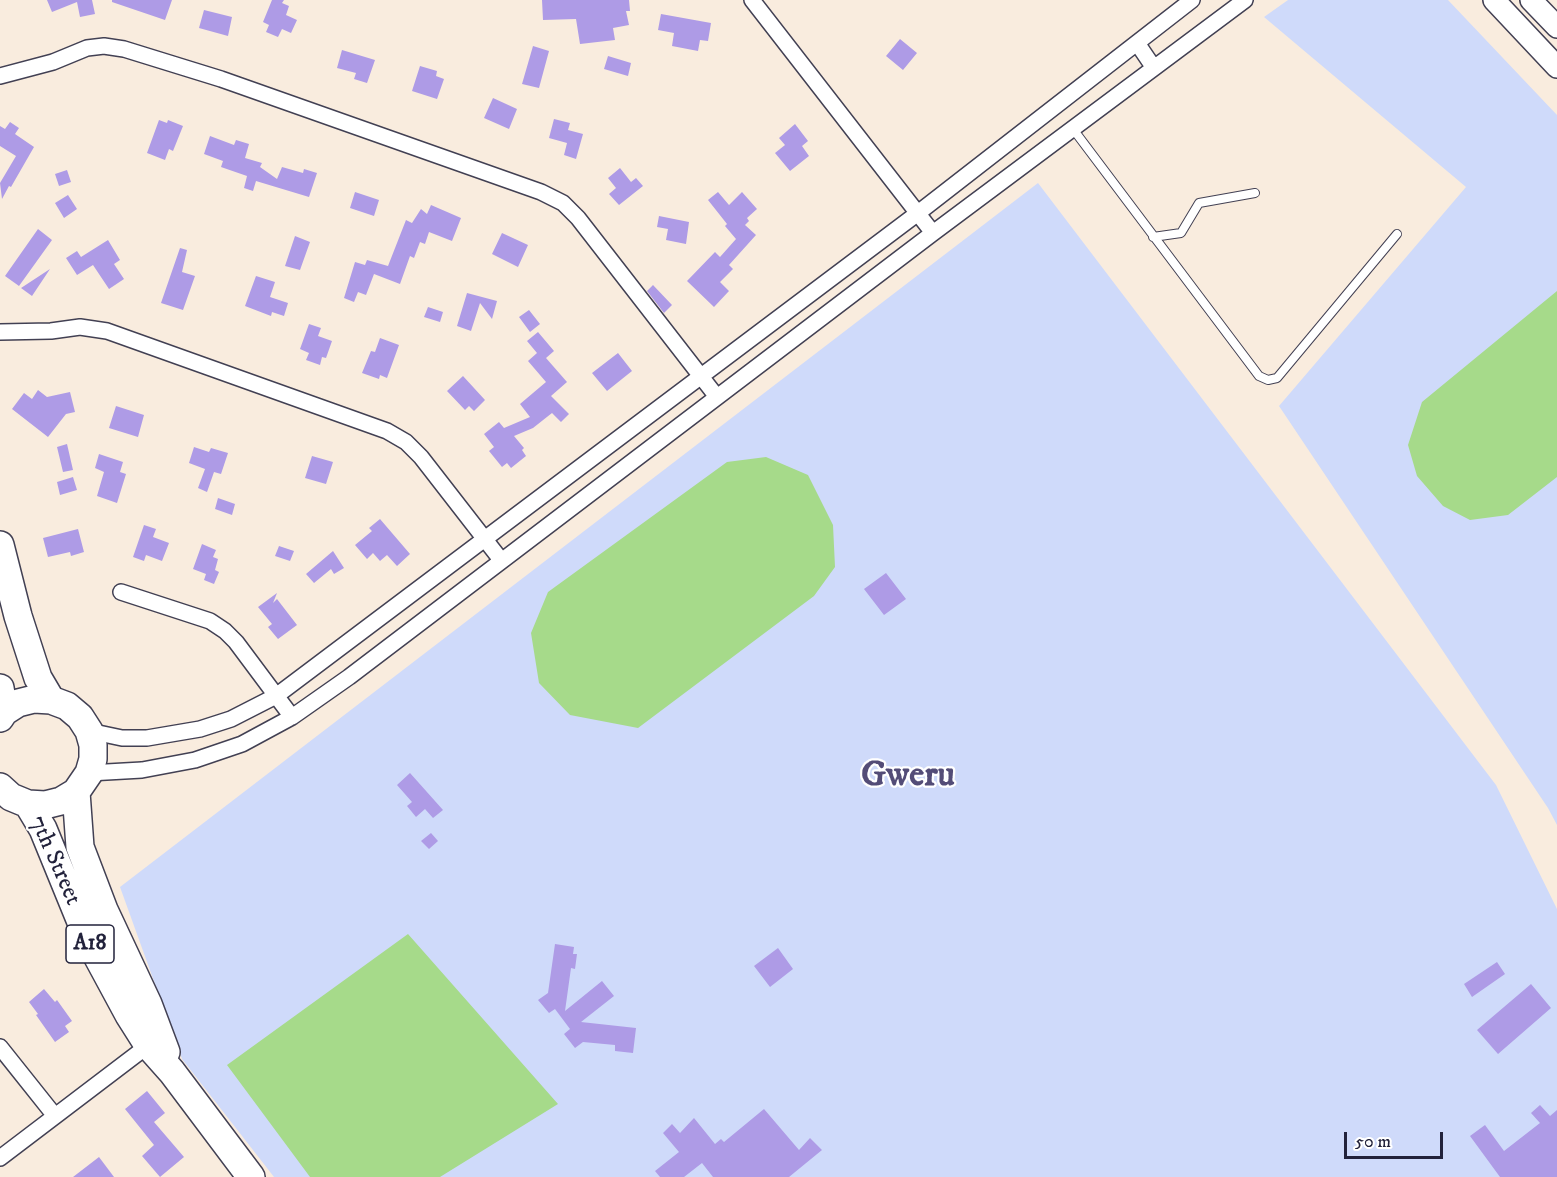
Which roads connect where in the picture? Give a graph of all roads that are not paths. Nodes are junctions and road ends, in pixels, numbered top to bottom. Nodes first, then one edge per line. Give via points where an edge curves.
1 (752, 0) edge
2 (1192, 0) edge
3 (1245, 0) edge
4 (1494, 0) edge
5 (1531, 0) edge
6 (1557, 27) edge
7 (1137, 43) junction
8 (1557, 67) edge
9 (1154, 68) junction
10 (0, 76) edge
11 (1072, 129) junction
12 (1255, 193) dead end
13 (918, 213) junction
14 (933, 234) junction
15 (1397, 234) dead end
16 (1153, 237) junction
17 (0, 332) edge
18 (701, 377) junction
19 (717, 397) junction
20 (484, 538) junction
21 (0, 545) edge
22 (501, 560) junction
23 (121, 592) dead end
24 (276, 696) junction
25 (51, 700) junction
26 (1, 706) edge
27 (292, 717) junction
28 (89, 731) junction
29 (82, 783) junction
30 (0, 787) edge
31 (28, 804) junction
32 (155, 1041) junction
33 (0, 1047) edge
34 (55, 1116) junction
35 (0, 1158) edge
36 (251, 1177) edge

1 - 13 street
2 - 7 street
3 - 9 street
4 - 8 main road
5 - 6 main road
7 - 9 street
7 - 13 street
9 - 11 street
10 - 18 street via 87,48 124,49 541,192 563,203 578,218
11 - 14 street
11 - 16 lane
12 - 16 lane via 1199,202 1181,233
13 - 14 street
13 - 18 street
14 - 19 street
15 - 16 lane via 1277,378 1268,380 1259,376
17 - 20 street via 80,327 106,331 387,431 421,457
18 - 19 street
18 - 20 street
19 - 22 street
20 - 22 street
20 - 24 street
21 - 25 highway via 38,678
22 - 27 street
23 - 24 street via 210,621 225,631
24 - 27 street
24 - 28 street via 231,719 200,729 147,738
25 - 26 highway via 34,699
25 - 28 highway via 67,706
27 - 29 street via 242,744 195,760
28 - 29 highway, A18 via 93,759
29 - 31 highway via 62,801
29 - 32 highway, 7th Street / A18 via 80,847
30 - 31 highway, A18
31 - 32 highway, 7th Street / A18 via 43,829 100,963
32 - 34 street
32 - 36 highway, 7th Street / A18 via 172,1072
33 - 34 street
34 - 35 street

